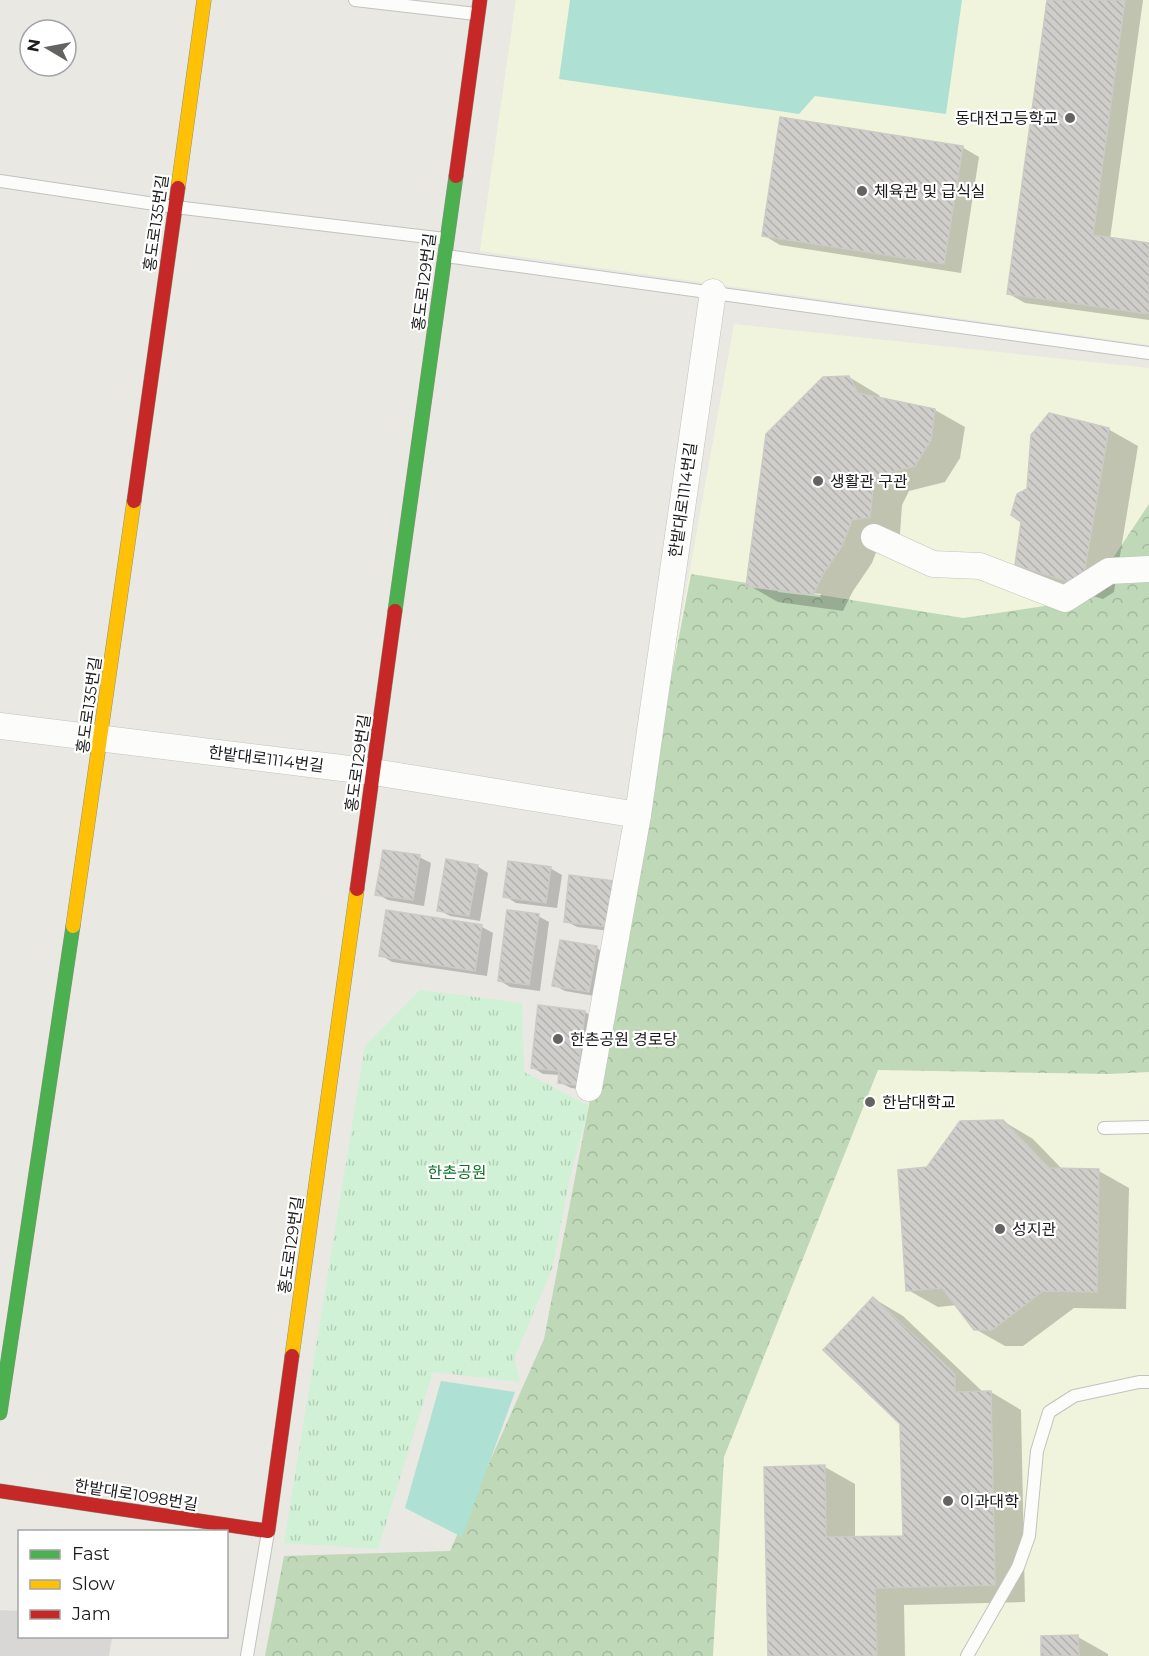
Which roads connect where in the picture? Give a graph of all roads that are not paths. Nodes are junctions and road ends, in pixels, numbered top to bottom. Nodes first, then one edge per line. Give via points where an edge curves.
1 (204, 0) edge
2 (355, 0) edge
3 (480, 0) edge
4 (478, 14) junction
5 (0, 181) edge
6 (175, 207) junction
7 (446, 239) junction
8 (445, 255) junction
9 (713, 292) junction
10 (1149, 353) edge
11 (874, 537) dead end
12 (1149, 569) edge
13 (0, 726) edge
14 (101, 740) junction
15 (374, 772) junction
16 (638, 815) junction
17 (589, 1088) dead end
18 (1149, 1127) edge
19 (1104, 1128) dead end
20 (1149, 1382) edge
21 (0, 1413) edge
22 (0, 1491) edge
23 (268, 1531) junction
24 (247, 1656) edge
25 (967, 1656) edge

1 - 6 street, 홍도로135번길
2 - 4 lane
3 - 4 street, 홍도로129번길
4 - 7 street, 홍도로129번길
5 - 6 lane
6 - 7 lane
6 - 14 street, 홍도로135번길
7 - 8 street, 홍도로129번길
8 - 9 lane
8 - 15 street, 홍도로129번길
9 - 10 lane
9 - 16 street, 한밭대로1114번길
11 - 12 street via 933,564 980,566 1065,598 1109,571
13 - 14 street, 한밭대로1114번길
14 - 15 street, 한밭대로1114번길
14 - 21 street, 홍도로135번길
15 - 16 street, 한밭대로1114번길
15 - 23 street, 홍도로129번길
16 - 17 street, 한밭대로1114번길
18 - 19 lane
20 - 25 lane via 1074,1396 1050,1412 1037,1451 1029,1536 1018,1567
22 - 23 street, 한밭대로1098번길
23 - 24 lane

